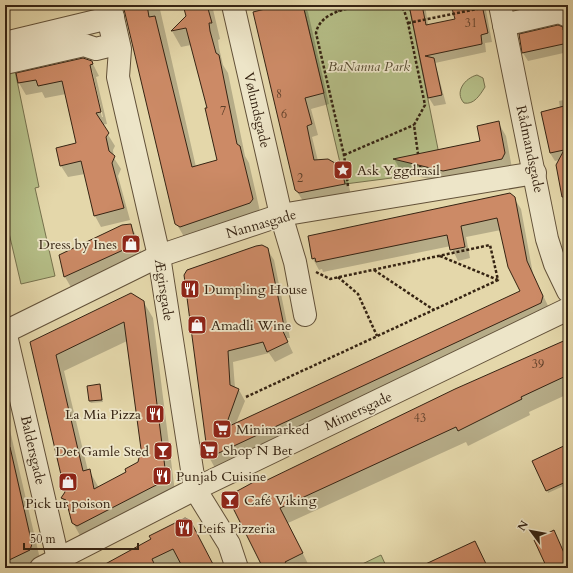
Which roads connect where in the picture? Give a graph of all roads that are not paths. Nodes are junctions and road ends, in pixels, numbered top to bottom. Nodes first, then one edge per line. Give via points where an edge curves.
1 (233, 5) edge
2 (109, 11) edge
3 (496, 13) edge
4 (568, 16) edge
5 (5, 43) edge
6 (5, 63) edge
7 (535, 173) junction
8 (281, 216) junction
9 (159, 256) junction
10 (568, 291) edge
11 (568, 309) edge
12 (305, 315) dead end
13 (5, 331) edge
14 (195, 488) junction
15 (54, 565) edge
16 (237, 568) edge

1 - 8 street, Vølundsgade
2 - 5 street
2 - 6 street via 114,43 112,45 96,49 84,45
2 - 9 street, Ægirsgade via 120,49 118,77
3 - 4 street via 559,12
3 - 7 street, Rådmandsgade
7 - 8 street, Nannasgade
7 - 10 street, Rådmandsgade via 547,239
8 - 9 street, Nannasgade
8 - 12 street, Vølundsgade via 295,262
9 - 13 street, Nannasgade
9 - 14 street, Ægirsgade
11 - 14 street, Mimersgade
13 - 15 street, Baldersgade
14 - 15 street, Mimersgade
14 - 16 street, Ægirsgade via 229,544

